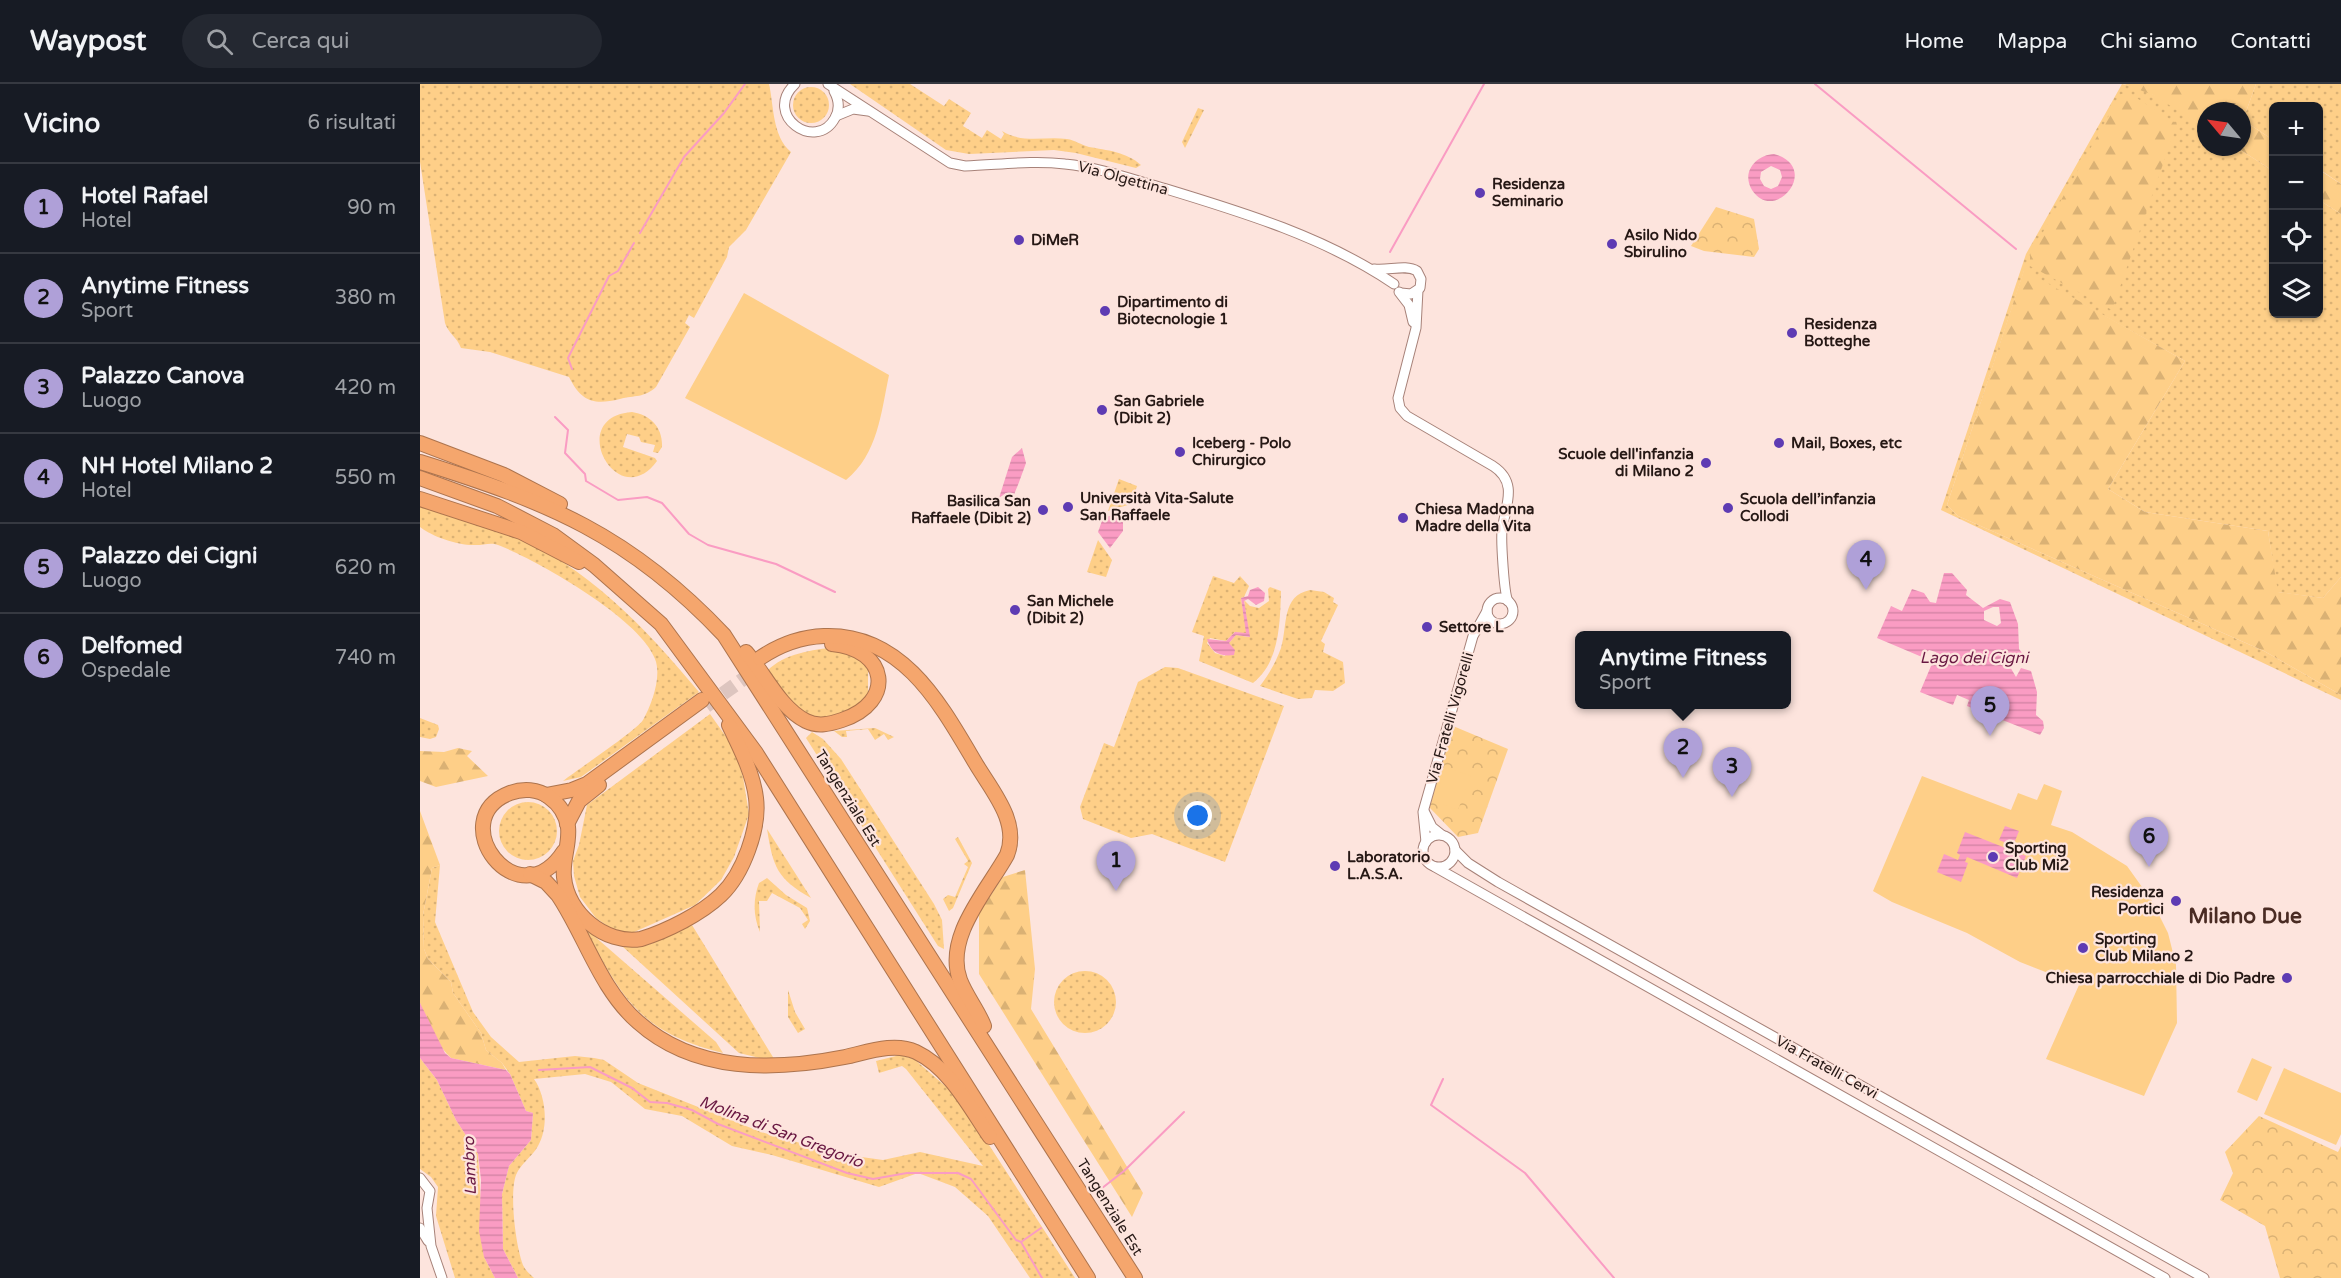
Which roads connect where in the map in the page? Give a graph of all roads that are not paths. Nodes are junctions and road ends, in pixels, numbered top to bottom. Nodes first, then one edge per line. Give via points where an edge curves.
1 (790, 86) edge
2 (830, 86) edge
3 (875, 113) junction
4 (836, 116) junction
5 (1372, 269) junction
6 (1401, 269) junction
7 (1394, 284) junction
8 (1418, 290) junction
9 (1401, 293) junction
10 (1415, 333) junction
11 (420, 443) edge
12 (420, 462) edge
13 (420, 478) edge
14 (420, 499) edge
15 (596, 530) junction
16 (608, 577) junction
17 (1504, 587) junction
18 (1497, 599) junction
19 (1508, 601) junction
20 (1487, 612) junction
21 (1495, 622) junction
22 (716, 627) junction
23 (1478, 628) junction
24 (715, 693) junction
25 (546, 795) junction
26 (1423, 809) junction
27 (567, 824) junction
28 (1442, 835) junction
29 (1425, 842) junction
30 (1455, 850) junction
31 (564, 851) junction
32 (1435, 867) junction
33 (530, 874) junction
34 (987, 1045) junction
35 (1016, 1162) junction
36 (420, 1178) edge
37 (429, 1200) junction
38 (420, 1209) edge
39 (420, 1228) edge
40 (431, 1246) junction
41 (442, 1278) edge
42 (1088, 1278) edge
43 (1135, 1278) edge
44 (2165, 1278) edge
45 (2204, 1278) edge

1 - 4 street via 786,114 801,130 823,129
2 - 3 street, Via Olgettina
2 - 4 street via 838,105
3 - 4 street via 853,110
3 - 5 street, Via Olgettina via 950,163 1058,163 1095,169 1252,217
5 - 6 street, Via Olgettina
5 - 7 street, Via Olgettina
6 - 7 street
6 - 8 street via 1417,271 1421,279
7 - 9 street
8 - 9 street via 1408,295
8 - 10 street
9 - 10 street via 1410,308
10 - 17 street via 1399,404 1407,416 1504,476 1509,497 1502,533
11 - 15 highway via 515,480 562,505
12 - 15 highway, Tangenziale Est via 517,494
13 - 16 highway via 527,521 568,545
14 - 16 highway via 521,532
15 - 22 highway, Tangenziale Est via 662,576
16 - 24 highway via 661,624
17 - 18 street
17 - 19 street
18 - 19 street
18 - 20 street
19 - 21 street via 1513,609 1510,619
20 - 21 street
20 - 23 street, Via Fratelli Vigorelli
21 - 23 street
22 - 34 highway, Tangenziale Est via 748,669
22 - 34 highway via 741,646 786,704 808,722 825,725 856,715 869,705 878,687 878,674 872,661 848,646 803,647 762,661 797,640 854,638 893,655 938,700 1010,826 1011,845 962,932 956,953 961,982 983,1024
23 - 26 street, Via Fratelli Vigorelli
24 - 31 highway via 749,770 757,808 753,838 723,893 704,908 652,935 637,940 619,939 596,928 572,901 564,881
24 - 35 highway
25 - 27 highway via 560,807
25 - 27 highway via 587,784 704,703 586,794
25 - 33 highway via 521,790 506,795 490,809 484,823 485,844 495,862 513,873
26 - 28 street
26 - 29 street, Via Fratelli Vigorelli
27 - 31 highway
28 - 29 street
28 - 30 street via 1449,838
29 - 32 street via 1424,858
30 - 32 street via 1451,862
30 - 45 street, Via Fratelli Cervi via 1498,882
31 - 33 highway via 549,868
32 - 44 street, Via Fratelli Cervi
33 - 35 highway via 546,882 558,895 621,1004 640,1024 671,1046 716,1061 777,1066 908,1048 940,1070 994,1144
34 - 43 highway, Tangenziale Est
35 - 42 highway
36 - 37 street via 429,1188
37 - 38 street
37 - 40 street
39 - 40 street
40 - 41 street

